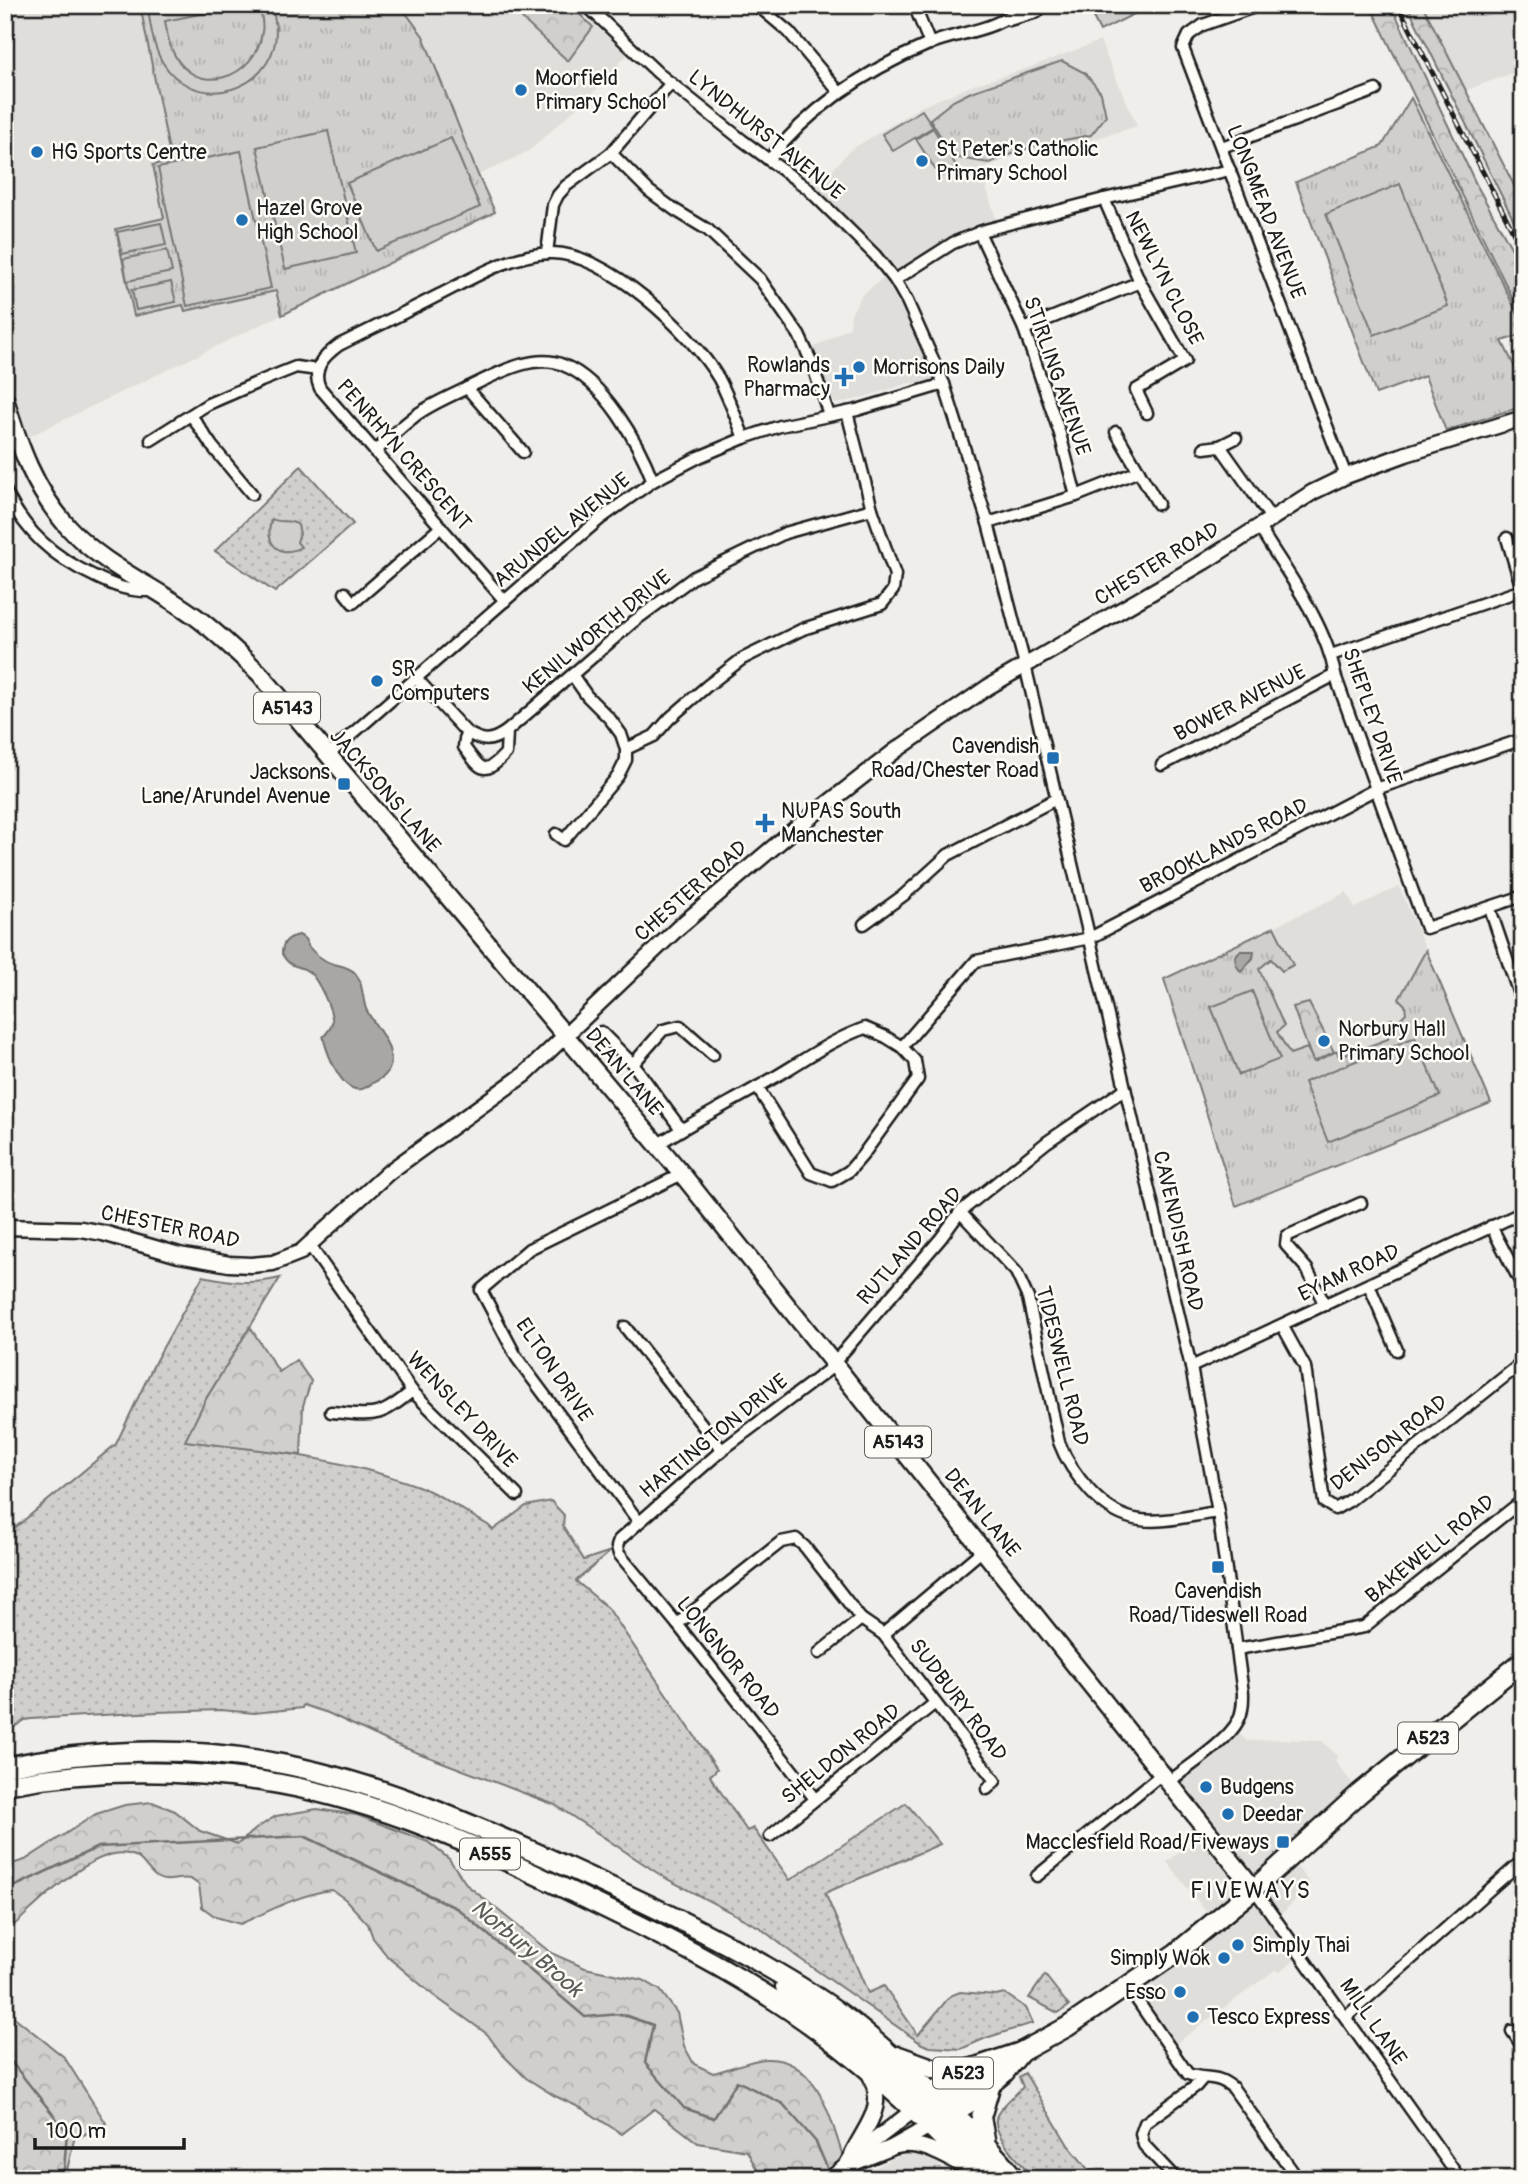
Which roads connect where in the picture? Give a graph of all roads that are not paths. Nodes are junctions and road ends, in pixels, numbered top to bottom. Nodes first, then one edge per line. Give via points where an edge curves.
1 (586, 5) edge
2 (757, 5) edge
3 (914, 5) edge
4 (1022, 5) edge
5 (1043, 5) edge
6 (1261, 5) edge
7 (999, 23) junction
8 (930, 44) junction
9 (671, 83) junction
10 (1376, 90) dead end
11 (839, 92) junction
12 (1222, 147) junction
13 (611, 153) junction
14 (769, 160) junction
15 (1230, 170) junction
16 (1104, 199) junction
17 (979, 232) junction
18 (547, 253) junction
19 (895, 280) junction
20 (1140, 282) junction
21 (1024, 328) junction
22 (318, 370) junction
23 (1130, 379) dead end
24 (944, 384) junction
25 (467, 388) junction
26 (1136, 390) junction
27 (5, 399) edge
28 (847, 412) junction
29 (1147, 413) dead end
30 (191, 415) junction
31 (829, 415) junction
32 (1523, 418) edge
33 (1116, 432) dead end
34 (744, 438) junction
35 (1236, 438) dead end
36 (151, 440) dead end
37 (1220, 446) junction
38 (1204, 448) dead end
39 (375, 452) junction
40 (523, 453) dead end
41 (1139, 471) junction
42 (1346, 476) junction
43 (653, 481) junction
44 (5, 490) edge
45 (252, 494) dead end
46 (1076, 496) junction
47 (1158, 504) dead end
48 (872, 509) junction
49 (1265, 522) junction
50 (988, 523) junction
51 (442, 527) junction
52 (1507, 538) dead end
53 (156, 591) junction
54 (1522, 591) edge
55 (345, 593) dead end
56 (505, 601) junction
57 (1331, 655) junction
58 (1025, 665) junction
59 (1335, 675) junction
60 (573, 676) junction
61 (416, 678) junction
62 (507, 731) junction
63 (466, 732) junction
64 (1523, 739) edge
65 (626, 750) junction
66 (327, 756) junction
67 (1163, 765) dead end
68 (1376, 789) junction
69 (1056, 799) junction
70 (564, 840) dead end
71 (1523, 896) edge
72 (1490, 909) junction
73 (864, 924) dead end
74 (1090, 938) junction
75 (1523, 1006) edge
76 (601, 1032) dead end
77 (566, 1036) junction
78 (902, 1047) junction
79 (713, 1055) dead end
80 (633, 1064) junction
81 (757, 1087) junction
82 (1125, 1088) junction
83 (681, 1129) junction
84 (657, 1145) junction
85 (682, 1174) junction
86 (1361, 1203) dead end
87 (1523, 1212) edge
88 (960, 1213) junction
89 (1491, 1226) junction
90 (5, 1227) edge
91 (310, 1246) junction
92 (1369, 1285) junction
93 (1523, 1287) edge
94 (1325, 1305) junction
95 (1282, 1325) junction
96 (625, 1327) dead end
97 (1397, 1350) dead end
98 (1523, 1362) edge
99 (835, 1363) junction
100 (1191, 1367) junction
101 (412, 1391) junction
102 (331, 1412) dead end
103 (722, 1450) junction
104 (517, 1495) dead end
105 (1523, 1500) edge
106 (1218, 1512) junction
107 (639, 1521) junction
108 (619, 1540) joint
109 (984, 1549) junction
110 (861, 1619) junction
111 (677, 1623) junction
112 (883, 1634) junction
113 (1237, 1648) junction
114 (819, 1653) dead end
115 (1523, 1661) edge
116 (935, 1703) junction
117 (5, 1767) edge
118 (1167, 1777) junction
119 (5, 1785) edge
120 (987, 1789) dead end
121 (815, 1799) junction
122 (770, 1836) dead end
123 (1523, 1860) edge
124 (1037, 1876) dead end
125 (1254, 1889) junction
126 (757, 1961) junction
127 (1128, 1987) junction
128 (1346, 2017) junction
129 (1512, 2032) dead end
130 (1523, 2047) edge
131 (886, 2050) junction
132 (1017, 2056) junction
133 (970, 2069) junction
134 (867, 2071) junction
135 (1202, 2079) junction
136 (991, 2084) junction
137 (933, 2110) junction
138 (987, 2147) junction
139 (891, 2148) junction
140 (841, 2169) edge
141 (977, 2175) edge
142 (998, 2179) edge
143 (1015, 2179) edge
144 (1175, 2179) edge
145 (1298, 2179) edge
146 (1461, 2179) edge

1 - 9 street, LYNDHURST AVENUE
2 - 11 street via 789,32
3 - 8 street
4 - 7 street
5 - 7 street via 1037,12
6 - 12 street, LONGMEAD AVENUE via 1203,25 1189,35 1183,48
7 - 8 street
8 - 11 street
9 - 13 street
9 - 14 street, LYNDHURST AVENUE
10 - 12 street
11 - 14 street via 797,126
12 - 15 street, LONGMEAD AVENUE
13 - 18 street via 558,195
13 - 31 street via 649,191 708,230 760,279 799,335
14 - 19 street, LYNDHURST AVENUE via 830,209
15 - 16 street
15 - 42 street, LONGMEAD AVENUE
16 - 17 street
16 - 20 street, NEWLYN CLOSE
17 - 19 street via 942,249
17 - 21 street, STIRLING AVENUE
18 - 22 street, PENRHYN CRESCENT via 500,266 352,339 328,354
18 - 34 street via 565,254 610,272 678,327 717,377
19 - 24 street, LYNDHURST AVENUE
20 - 21 street
20 - 26 street, NEWLYN CLOSE via 1185,361
21 - 46 street, STIRLING AVENUE
22 - 30 street via 296,367
22 - 39 street, PENRHYN CRESCENT via 320,388
23 - 26 street
24 - 28 street, ARUNDEL AVENUE
24 - 50 street, LYNDHURST AVENUE
25 - 39 street via 416,415
25 - 40 street
25 - 43 street via 517,366 546,361 562,364 596,388 643,455
26 - 29 street
27 - 53 main road, JACKSONS LANE / A5143 via 32,477 51,506 93,551
28 - 31 street, ARUNDEL AVENUE
28 - 48 street
30 - 36 street
30 - 45 street
31 - 34 street, ARUNDEL AVENUE
32 - 42 street, CHESTER ROAD
33 - 41 street
34 - 43 street, ARUNDEL AVENUE
35 - 37 street
37 - 38 street
37 - 49 street, SHEPLEY DRIVE
39 - 51 street, PENRHYN CRESCENT
41 - 46 street
41 - 47 street
42 - 49 street, CHESTER ROAD
43 - 56 street, ARUNDEL AVENUE via 600,519
44 - 53 street via 25,525 63,560 134,592
46 - 50 street
48 - 60 street, KENILWORTH DRIVE via 785,533 694,577
48 - 65 street via 895,575 893,590 881,604 803,629 742,659 654,736
49 - 57 street, SHEPLEY DRIVE
49 - 58 street, CHESTER ROAD
50 - 58 street, LYNDHURST AVENUE
51 - 55 street via 354,603
51 - 56 street, PENRHYN CRESCENT
52 - 54 street
53 - 66 main road, JACKSONS LANE / A5143 via 227,641
54 - 57 street
56 - 61 street, ARUNDEL AVENUE
57 - 59 street, SHEPLEY DRIVE
58 - 69 street, CAVENDISH ROAD
58 - 77 street, CHESTER ROAD via 895,751 795,829 679,927
59 - 67 street, BOWER AVENUE
59 - 68 street, SHEPLEY DRIVE
60 - 62 street, KENILWORTH DRIVE
60 - 65 street via 621,734
61 - 63 street
61 - 66 street, ARUNDEL AVENUE
62 - 63 street, KENILWORTH DRIVE via 495,740 480,740
62 - 63 street via 506,753 484,769 464,747
64 - 68 street, BROOKLANDS ROAD
65 - 70 street via 618,776
66 - 77 main road, JACKSONS LANE / A5143
68 - 72 street, SHEPLEY DRIVE via 1426,928
68 - 74 street, BROOKLANDS ROAD
69 - 73 street via 948,855
69 - 74 street, CAVENDISH ROAD
71 - 72 street
72 - 75 street
74 - 78 street, BROOKLANDS ROAD via 976,961
74 - 82 street, CAVENDISH ROAD
76 - 80 street
77 - 84 main road, DEAN LANE / A5143
77 - 91 street, CHESTER ROAD via 525,1074 389,1172
78 - 81 street via 865,1028 841,1036
78 - 81 street via 915,1061 918,1079 862,1156 832,1181 811,1173
79 - 80 street via 680,1026 663,1030
80 - 83 street
81 - 83 street
82 - 88 street, RUTLAND ROAD via 1047,1142
82 - 100 street, CAVENDISH ROAD
83 - 84 street
84 - 85 main road, DEAN LANE / A5143
85 - 99 main road, DEAN LANE / A5143
85 - 107 street, ELTON DRIVE via 529,1250 481,1290 517,1358
86 - 94 street via 1287,1236 1286,1245 1307,1269
87 - 89 street, EYAM ROAD
88 - 99 street, RUTLAND ROAD
88 - 106 street, TIDESWELL ROAD via 1016,1272 1028,1298 1059,1442 1086,1487 1105,1507 1138,1521
89 - 92 street, EYAM ROAD
89 - 93 street
90 - 91 street, CHESTER ROAD via 81,1229 229,1264 273,1263
91 - 101 street, WENSLEY DRIVE
92 - 94 street, EYAM ROAD
92 - 97 street
94 - 95 street, EYAM ROAD
95 - 98 street, DENISON ROAD via 1305,1367 1324,1502 1335,1509
95 - 100 street, EYAM ROAD
96 - 103 street
99 - 103 street, HARTINGTON DRIVE
99 - 109 main road, DEAN LANE / A5143
100 - 106 street, CAVENDISH ROAD
101 - 102 street via 393,1408 374,1415
101 - 104 street, WENSLEY DRIVE
103 - 107 street, HARTINGTON DRIVE
105 - 113 street, BAKEWELL ROAD via 1364,1627
106 - 113 street, CAVENDISH ROAD
107 - 108 street, HARTINGTON DRIVE
108 - 111 street, LONGNOR ROAD via 619,1554
109 - 112 street
109 - 118 main road, DEAN LANE / A5143
110 - 111 street, SUDBURY ROAD via 796,1539 781,1542
110 - 112 street, SUDBURY ROAD
110 - 114 street
111 - 121 street, LONGNOR ROAD
112 - 116 street, SUDBURY ROAD
113 - 118 street, CAVENDISH ROAD via 1243,1693 1239,1720 1226,1737
115 - 125 highway, A523 via 1360,1793
116 - 120 street, SUDBURY ROAD via 995,1781
116 - 121 street, SHELDON ROAD
117 - 126 highway, A555 via 90,1754 150,1752 270,1761 317,1771 480,1828 669,1914
118 - 124 street
118 - 125 main road, DEAN LANE / A5143
119 - 134 highway, A555 via 93,1774 214,1776 263,1781 364,1806 474,1847 657,1933 768,1997
121 - 122 street, SHELDON ROAD
123 - 128 street
125 - 127 highway, A523
125 - 128 street, MILL LANE
126 - 131 highway, A555 via 836,2010
126 - 137 highway via 814,2014
127 - 132 highway, A523
127 - 135 street via 1188,2074
128 - 146 street, MILL LANE
129 - 130 street
131 - 133 highway via 932,2068
131 - 137 highway, A555
132 - 133 highway, A523
132 - 136 highway, A523
132 - 137 highway
133 - 137 highway, A523
134 - 137 highway, A555
134 - 140 street via 876,2094 876,2110
135 - 144 street via 1145,2123 1141,2134 1144,2145
135 - 145 street via 1223,2079 1233,2088
136 - 137 highway, A523
136 - 138 highway via 981,2118
137 - 138 highway, A555
137 - 139 street
137 - 140 street
137 - 141 highway, A555
137 - 142 highway
138 - 143 highway, A555
139 - 140 street
139 - 141 street via 922,2147

